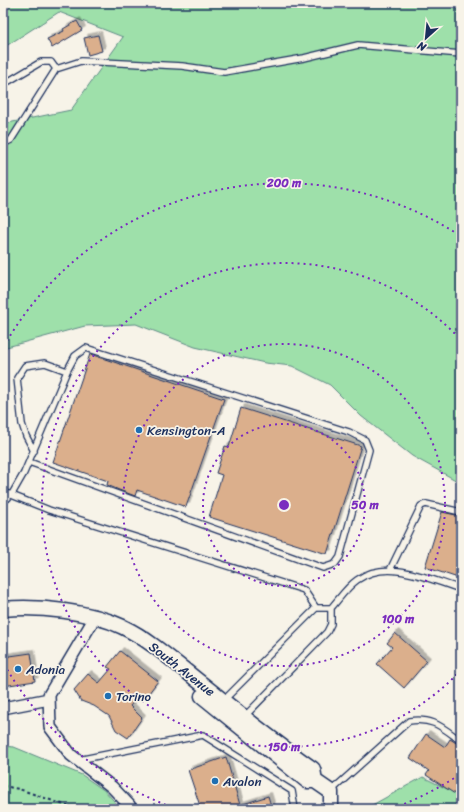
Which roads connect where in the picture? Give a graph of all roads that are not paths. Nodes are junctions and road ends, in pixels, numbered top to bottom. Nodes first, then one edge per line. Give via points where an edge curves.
1 (461, 54) edge
2 (56, 69) junction
3 (9, 81) dead end
4 (3, 144) edge
5 (66, 372) junction
6 (34, 451) junction
7 (29, 462) junction
8 (3, 489) edge
9 (10, 494) junction
10 (3, 501) edge
11 (461, 512) edge
12 (390, 570) junction
13 (461, 589) edge
14 (316, 608) junction
15 (332, 608) junction
16 (3, 609) edge
17 (3, 616) edge
18 (91, 624) junction
19 (49, 699) junction
20 (224, 701) junction
21 (3, 708) edge
22 (243, 718) junction
23 (461, 741) edge
24 (77, 760) junction
25 (315, 780) junction
26 (331, 792) junction
27 (131, 809) edge
28 (295, 809) edge
29 (331, 809) edge

1 - 2 lane via 358,45 304,58 224,72 182,66 81,61
2 - 3 lane via 52,62 41,62
2 - 4 lane via 11,140
5 - 6 lane
5 - 6 lane via 45,363 25,366 17,378 22,424
5 - 7 lane via 75,356 86,348 341,429 364,440 369,450 340,557 335,564 323,568
6 - 7 lane
7 - 9 lane
8 - 9 lane
9 - 10 lane
9 - 14 lane via 49,510 304,590
11 - 12 lane via 426,504 421,506
12 - 13 lane
12 - 15 lane via 374,571 356,581
14 - 15 lane
14 - 20 lane
15 - 22 lane via 331,624 327,632
16 - 20 street, South Avenue via 68,612 122,626 147,641
17 - 18 street via 77,620
18 - 19 street
18 - 25 street via 123,634 169,667 230,720 307,781
19 - 21 street
19 - 24 street via 50,727
20 - 22 street, South Avenue
22 - 25 street, South Avenue via 313,769
23 - 26 lane via 435,722 422,719 410,721
24 - 27 street via 112,787
24 - 28 lane via 203,735 292,791
25 - 26 street, South Avenue
26 - 29 street

